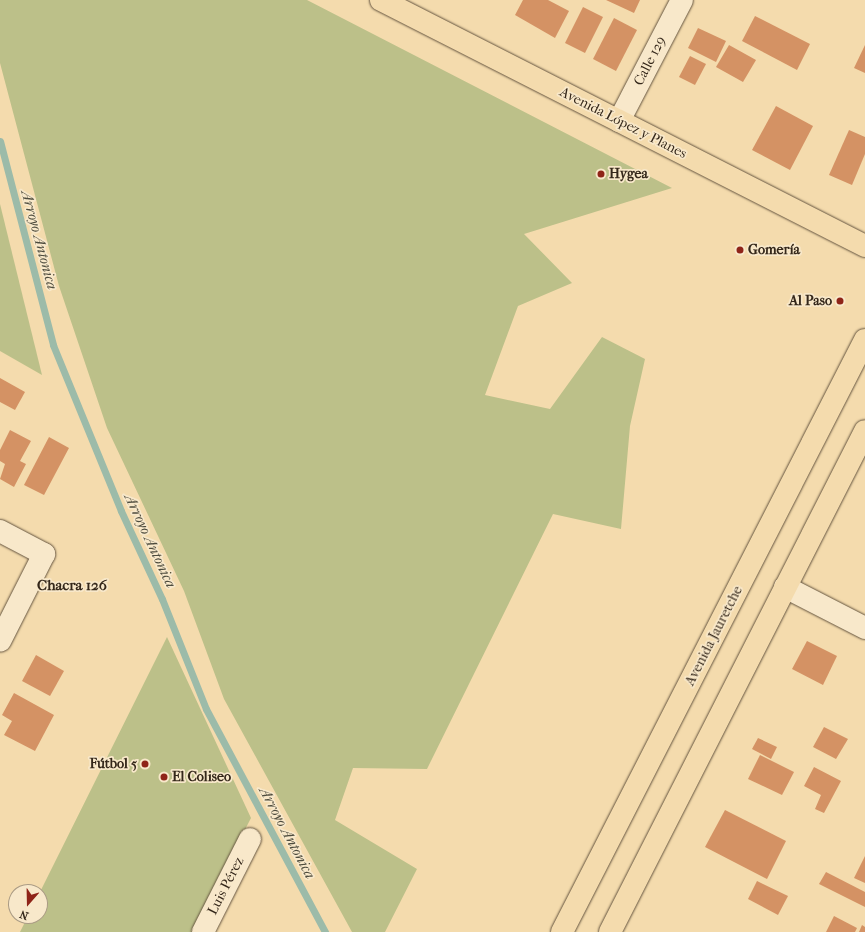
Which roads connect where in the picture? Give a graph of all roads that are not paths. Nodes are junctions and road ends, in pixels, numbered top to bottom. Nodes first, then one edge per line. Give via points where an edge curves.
1 (381, 0) edge
2 (682, 0) edge
3 (619, 121) junction
4 (865, 246) edge
5 (865, 340) edge
6 (865, 431) edge
7 (0, 531) edge
8 (785, 587) junction
9 (865, 628) edge
10 (0, 641) edge
11 (250, 840) dead end
12 (203, 932) edge
13 (562, 932) edge
14 (610, 932) edge

1 - 3 main road, Avenida López y Planes
2 - 3 street, Calle 129
3 - 4 main road, Avenida López y Planes
5 - 13 main road, Avenida Jauretche
6 - 8 main road
7 - 10 street via 44,554
8 - 9 street
8 - 14 main road
11 - 12 street, Luis Pérez

